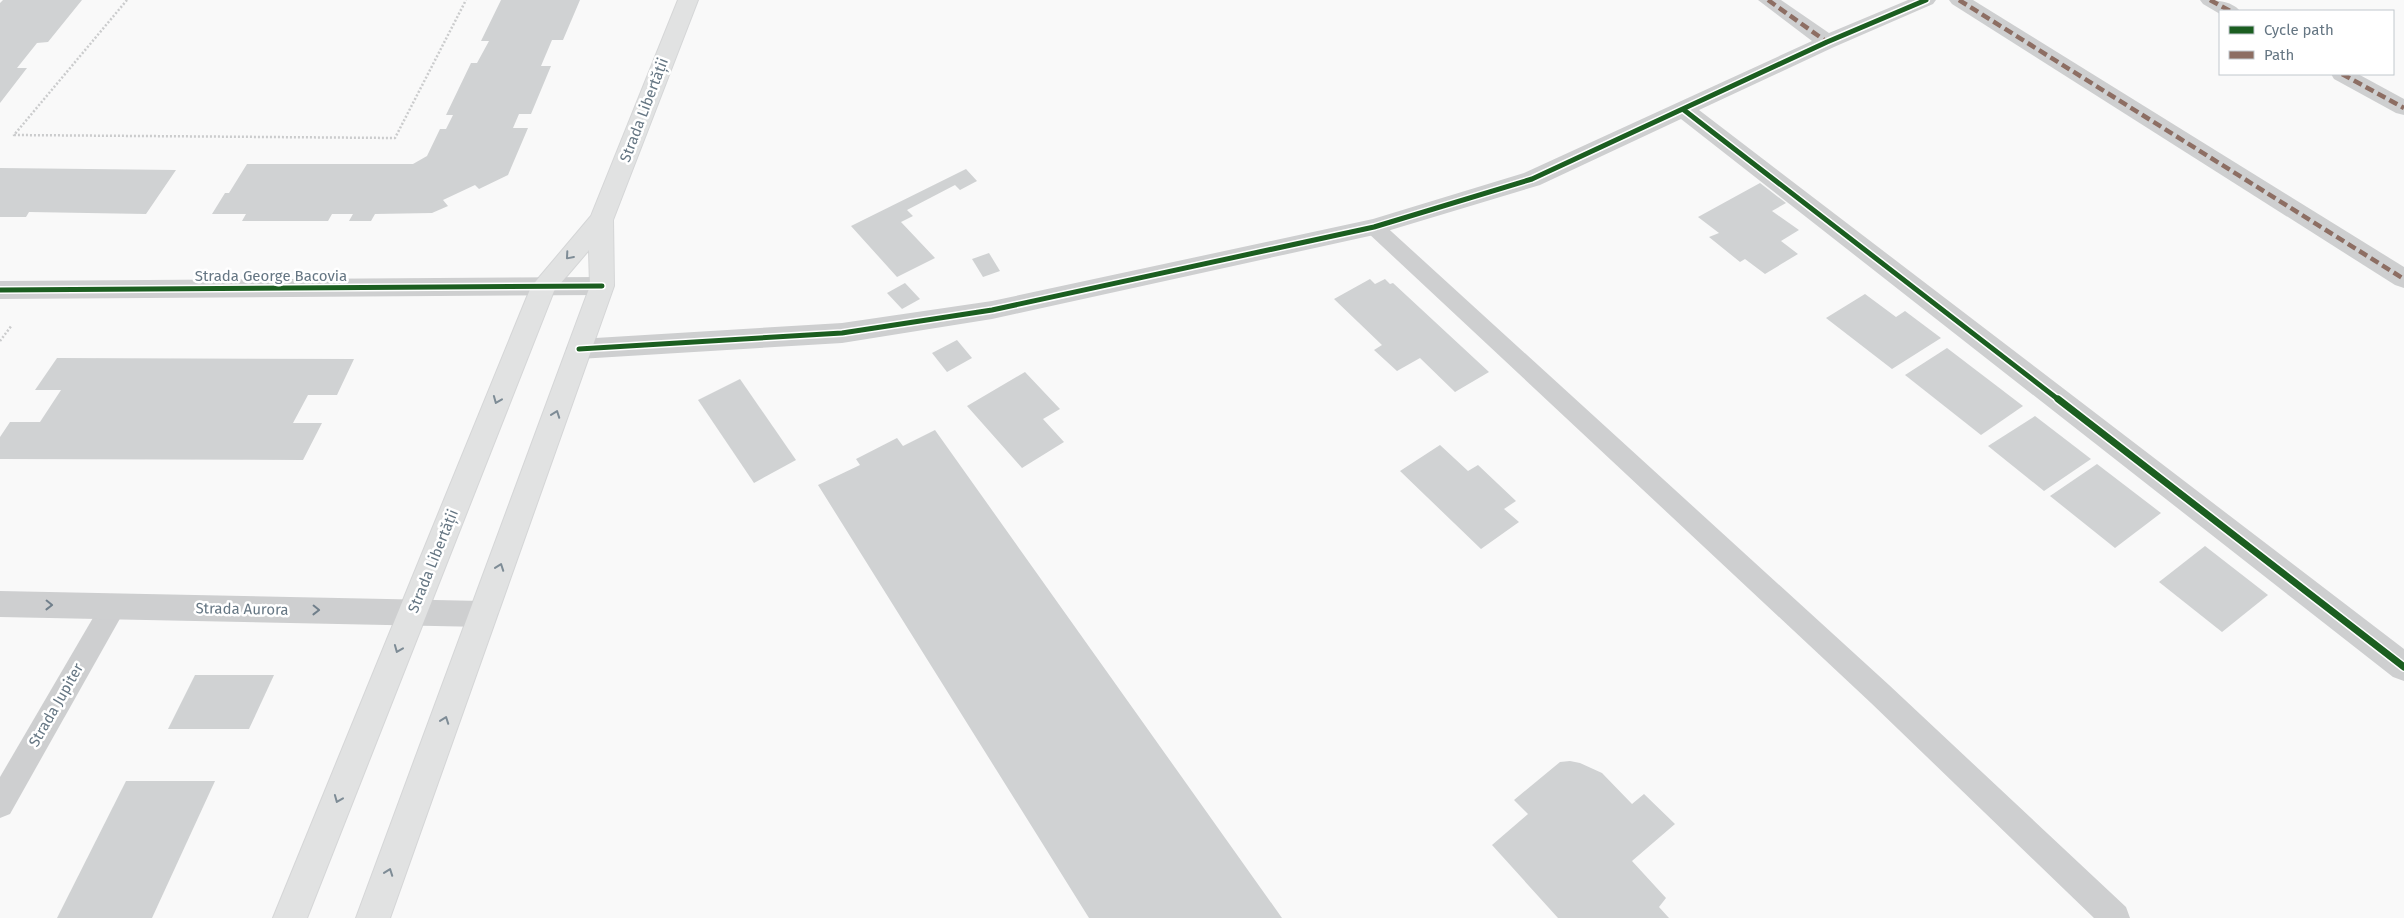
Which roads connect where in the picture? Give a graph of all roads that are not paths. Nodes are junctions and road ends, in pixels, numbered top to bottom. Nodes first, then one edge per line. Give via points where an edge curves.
1 (688, 0) edge
2 (1768, 0) edge
3 (1926, 0) edge
4 (1959, 0) edge
5 (2210, 0) edge
6 (2228, 10) edge
7 (1827, 42) junction
8 (2344, 75) edge
9 (2404, 108) edge
10 (1684, 110) junction
11 (601, 220) junction
12 (1374, 227) junction
13 (2404, 279) edge
14 (602, 286) junction
15 (543, 287) junction
16 (0, 290) edge
17 (580, 349) junction
18 (0, 604) edge
19 (113, 607) junction
20 (413, 612) junction
21 (483, 614) junction
22 (2404, 667) edge
23 (0, 804) edge
24 (290, 918) edge
25 (372, 918) edge
26 (2115, 918) edge

1 - 11 main road, Strada Libertății
2 - 7 street
3 - 7 street
4 - 13 street
5 - 6 street
7 - 10 street
8 - 9 street
10 - 12 street via 1532,179
10 - 22 street
11 - 14 main road, Strada Libertății
11 -> 15 main road, Strada Libertății
12 - 17 street via 992,310 842,333
12 - 26 lane via 1880,694
14 - 15 street, Strada George Bacovia
14 - 17 main road, Strada Libertății
15 - 16 street, Strada George Bacovia
15 -> 20 main road, Strada Libertății
21 -> 17 main road, Strada Libertății
18 -> 19 street, Strada Aurora
19 -> 20 street, Strada Aurora
19 - 23 lane, Strada Jupiter
20 - 21 street, Strada Aurora
20 -> 24 main road, Strada Libertății
25 -> 21 main road, Strada Libertății

